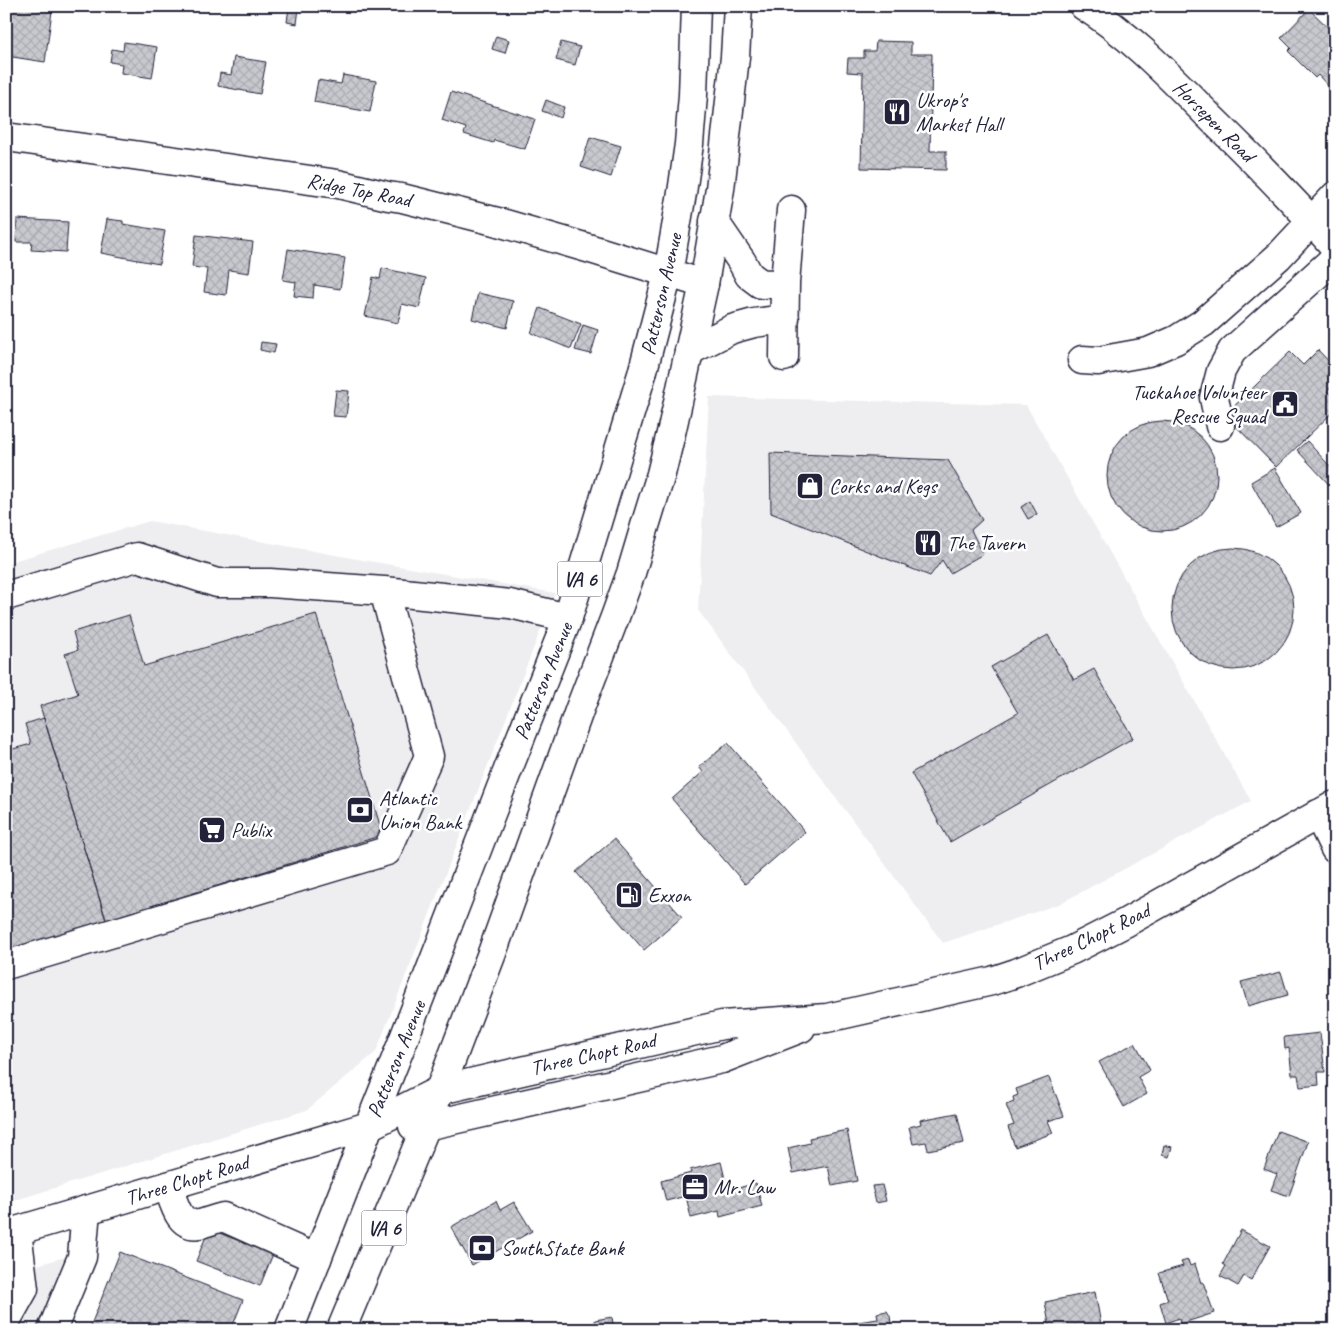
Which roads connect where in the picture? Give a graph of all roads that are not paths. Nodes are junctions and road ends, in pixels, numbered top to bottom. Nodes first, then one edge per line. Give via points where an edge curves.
1 (696, 6) edge
2 (738, 6) edge
3 (1084, 6) edge
4 (6, 137) edge
5 (1335, 196) edge
6 (790, 210) dead end
7 (1312, 220) junction
8 (714, 221) junction
9 (1335, 247) edge
10 (1335, 258) edge
11 (668, 274) junction
12 (704, 284) junction
13 (786, 284) junction
14 (785, 319) junction
15 (689, 350) junction
16 (784, 357) dead end
17 (1082, 360) dead end
18 (1220, 426) dead end
19 (384, 591) junction
20 (6, 596) edge
21 (568, 618) junction
22 (1326, 810) edge
23 (1335, 849) edge
24 (6, 964) edge
25 (827, 1018) junction
26 (440, 1090) junction
27 (369, 1126) junction
28 (426, 1126) junction
29 (168, 1186) junction
30 (86, 1210) junction
31 (12, 1233) edge
32 (317, 1259) junction
33 (6, 1321) edge
34 (52, 1330) edge
35 (290, 1330) edge
36 (341, 1330) edge

1 - 11 main road, Patterson Avenue / VA 6 via 689,144
2 - 8 main road, Patterson Avenue / VA 6 via 734,67
3 - 7 main road, Horsepen Road via 1140,48 1171,77
4 - 11 main road, Ridge Top Road via 338,184 498,222
5 - 7 main road
6 - 13 main road
7 - 9 main road, Horsepen Road
7 - 17 main road via 1279,256 1203,323 1176,340 1148,352 1098,361
8 - 12 main road, Patterson Avenue / VA 6
8 - 13 main road via 749,274 761,284
10 - 18 main road via 1232,351 1221,371 1214,398
11 - 12 main road, Ridge Top Road
11 - 21 main road, Patterson Avenue / VA 6 via 642,374
12 - 15 main road, Patterson Avenue / VA 6
13 - 14 main road
14 - 15 main road via 732,330
14 - 16 main road
15 - 26 main road, Patterson Avenue / VA 6 via 661,474 631,573
19 - 20 main road via 270,583 217,583 137,557
19 - 21 main road via 510,604
19 - 24 main road via 429,756 387,851
21 - 27 main road, Patterson Avenue / VA 6
22 - 23 main road
22 - 25 main road, Three Chopt Road via 1072,950 992,981
25 - 26 main road, Three Chopt Road via 722,1025
25 - 28 main road, Three Chopt Road via 722,1059
26 - 27 main road, Three Chopt Road
26 - 28 main road, Patterson Avenue / VA 6
27 - 28 main road, Three Chopt Road
27 - 29 main road, Three Chopt Road
27 - 32 main road, Patterson Avenue / VA 6
28 - 36 main road, Patterson Avenue / VA 6
29 - 30 main road, Three Chopt Road
29 - 32 main road via 181,1218 190,1224 223,1217
30 - 31 main road, Three Chopt Road
30 - 34 main road via 82,1257
31 - 33 main road via 24,1289
32 - 35 main road, Patterson Avenue / VA 6

